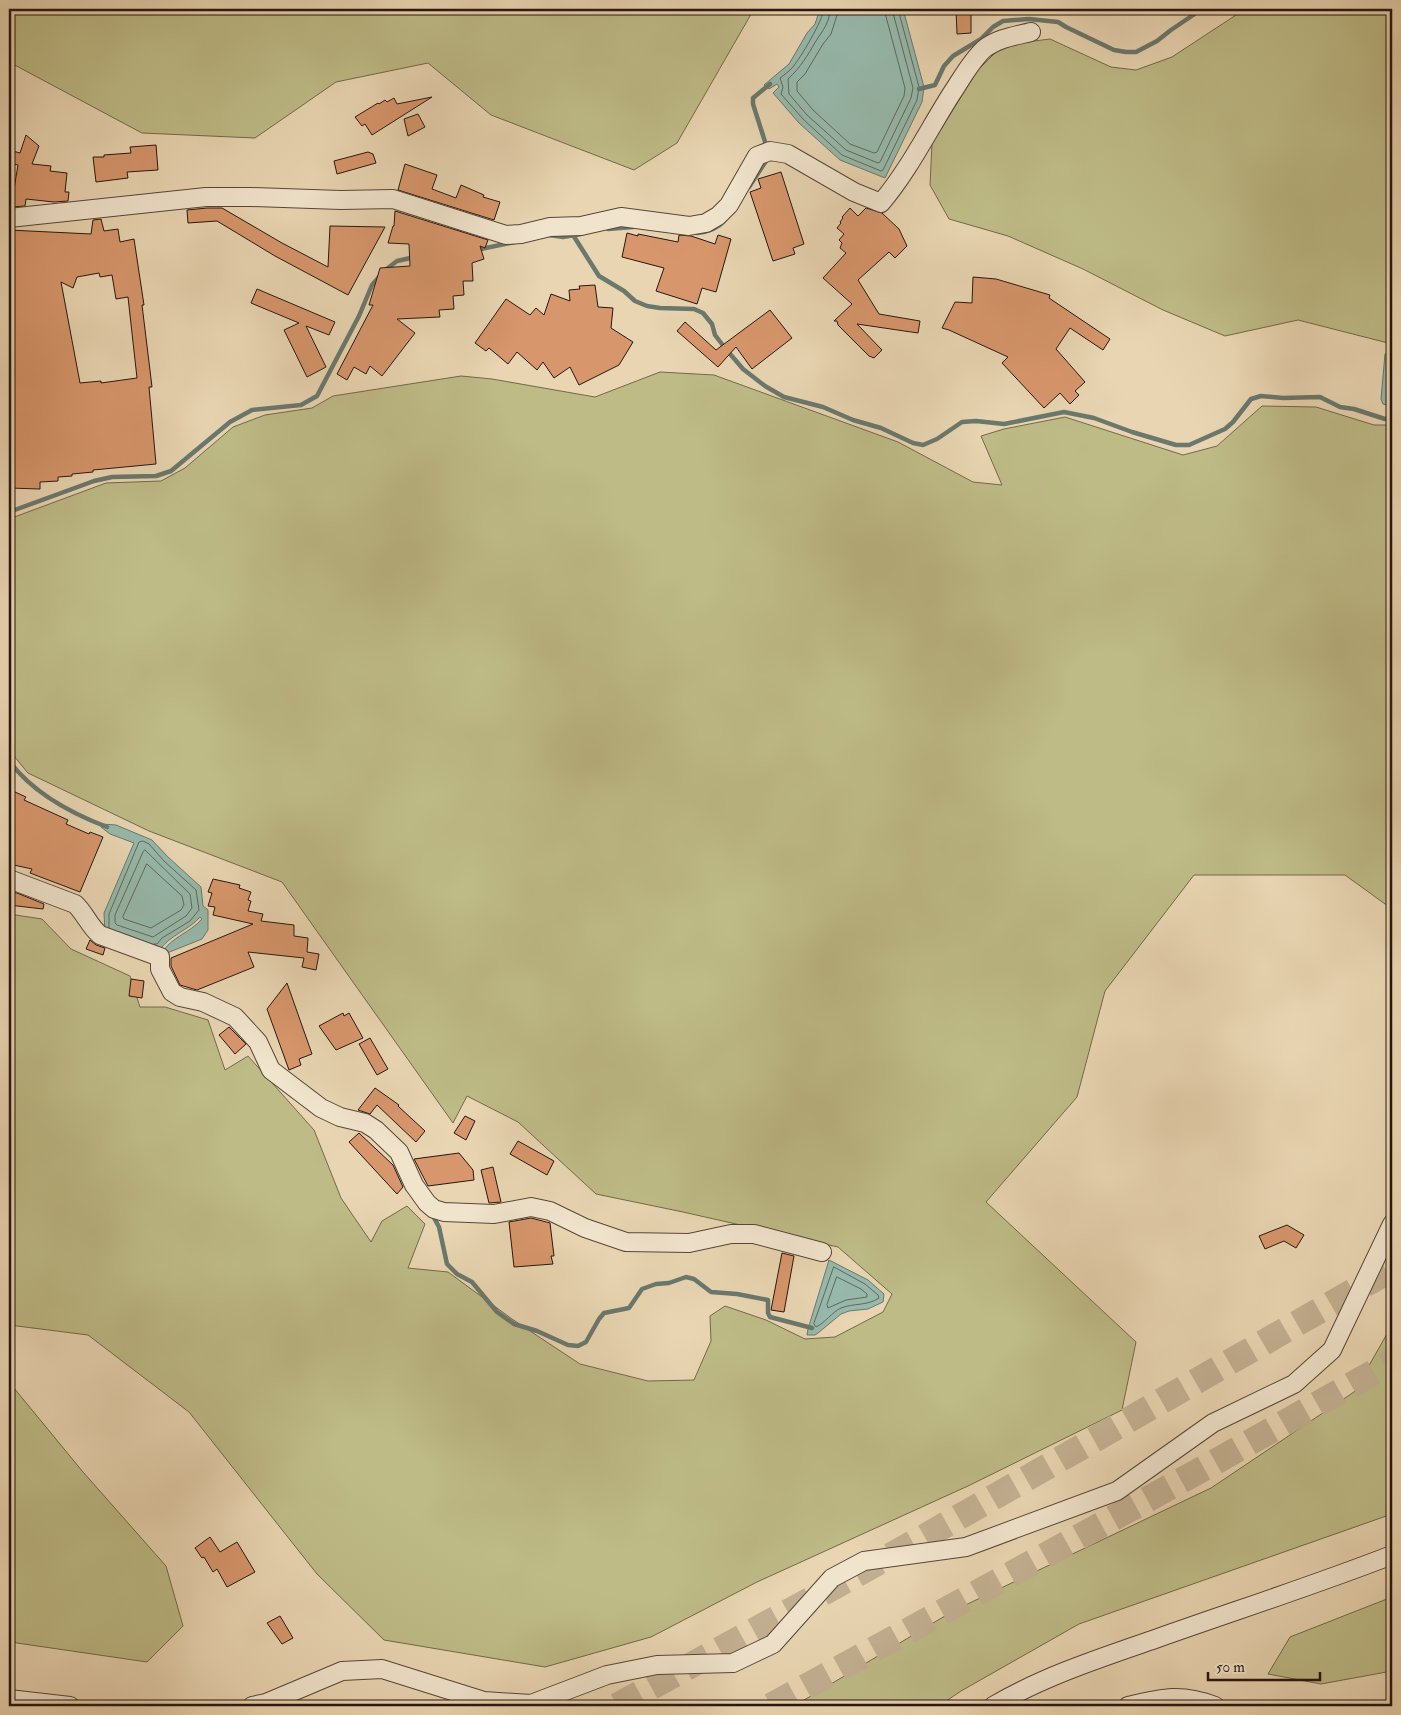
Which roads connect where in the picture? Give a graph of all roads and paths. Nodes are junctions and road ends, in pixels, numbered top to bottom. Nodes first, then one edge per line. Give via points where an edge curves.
1 (1031, 32) dead end
2 (9, 218) edge
3 (9, 879) edge
4 (1392, 1224) edge
5 (822, 1252) dead end
6 (1392, 1555) edge
7 (9, 1699) edge
8 (261, 1705) edge
9 (70, 1706) edge
10 (993, 1706) edge
11 (1128, 1706) edge
12 (1215, 1706) edge

1 - 2 street via 1004,38 979,55 881,202 854,192 788,154 766,152 757,156 729,205 718,216 706,223 689,226 621,217 581,226 550,227 506,235 393,199 251,196 206,197
3 - 5 street via 75,904 93,930 160,957 160,969 172,992 235,1017 258,1042 271,1070 321,1108 376,1130 399,1152 414,1186 434,1208 444,1212 494,1214 531,1206 626,1242 689,1243 730,1234 754,1234
4 - 8 street via 1332,1350 1294,1384 1214,1423 1117,1491 966,1547 864,1561 832,1578 773,1644 733,1663 657,1664 607,1675 531,1704 484,1701 382,1669 342,1671
6 - 10 street via 1097,1659
7 - 9 street
11 - 12 street via 1171,1697

